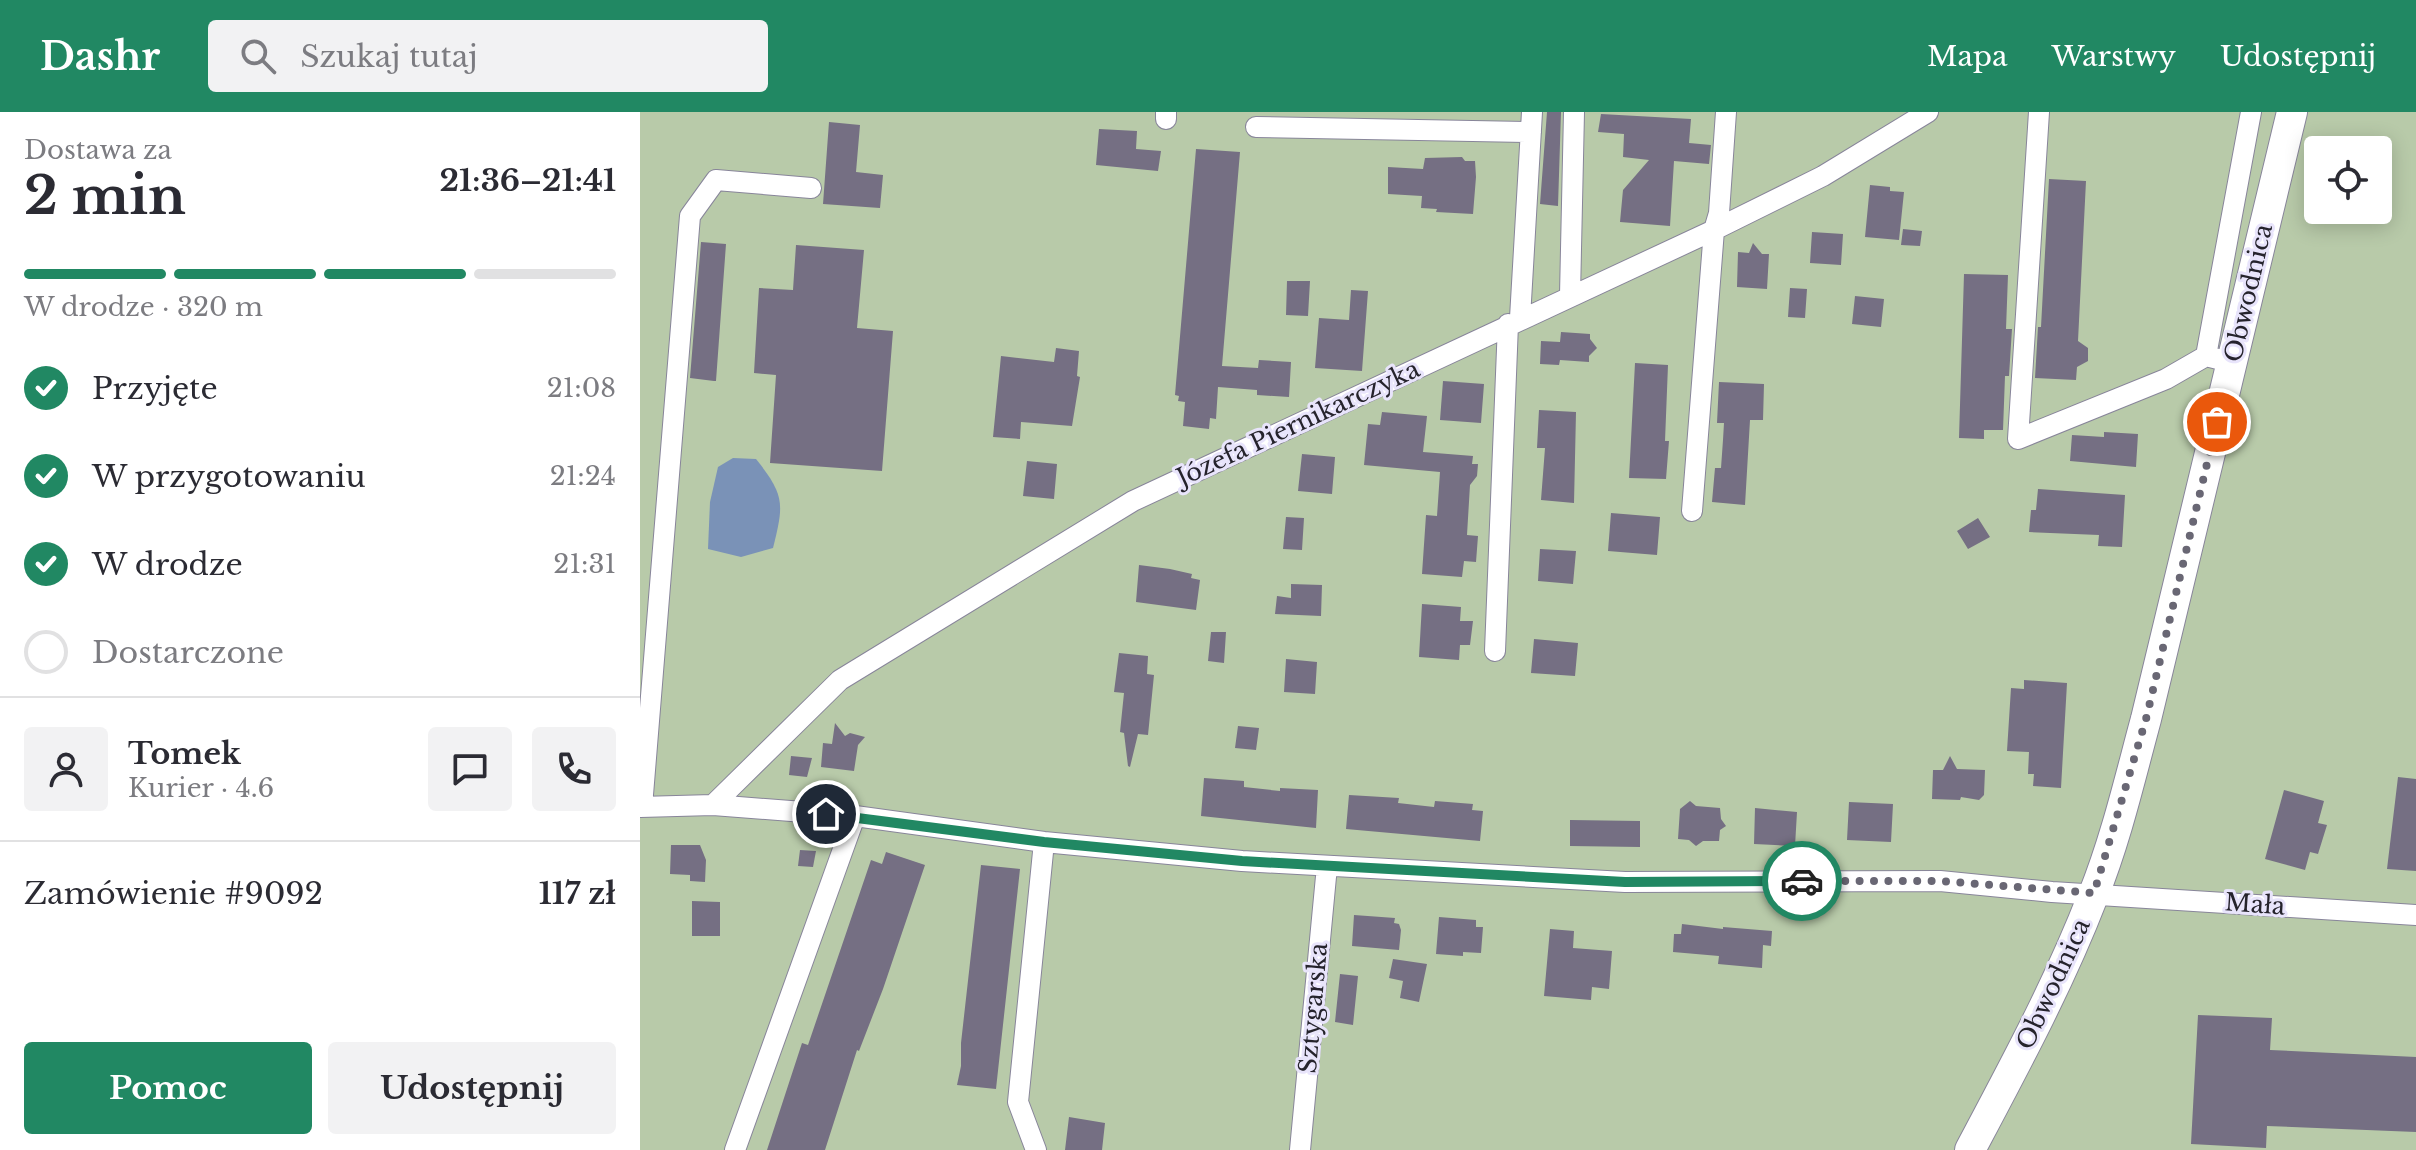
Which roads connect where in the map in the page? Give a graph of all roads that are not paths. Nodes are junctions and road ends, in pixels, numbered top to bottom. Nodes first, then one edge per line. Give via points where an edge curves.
1 (1574, 112) edge
2 (1726, 112) edge
3 (1928, 112) edge
4 (2039, 112) edge
5 (2251, 112) edge
6 (2292, 112) edge
7 (1385, 120) edge
8 (1532, 122) edge
9 (1256, 127) dead end
10 (811, 188) dead end
11 (1714, 230) junction
12 (1570, 295) junction
13 (1514, 321) junction
14 (2219, 360) junction
15 (1692, 511) dead end
16 (1495, 651) dead end
17 (713, 805) junction
18 (641, 807) edge
19 (855, 816) junction
20 (1044, 842) junction
21 (1327, 866) junction
22 (2094, 893) junction
23 (2416, 915) edge
24 (735, 1150) edge
25 (1036, 1150) edge
26 (1300, 1150) edge
27 (1970, 1150) edge

1 - 12 street
2 - 11 street
3 - 11 street, Józefa Piernikarczyka via 1823,176
4 - 14 street via 2018,439
5 - 14 street
6 - 14 highway, Obwodnica
7 - 8 street
7 - 9 street
8 - 13 street
10 - 18 street via 716,180 690,216
11 - 12 street, Józefa Piernikarczyka
11 - 15 street
12 - 13 street, Józefa Piernikarczyka
13 - 16 street
13 - 17 street, Józefa Piernikarczyka via 1133,501 840,680
14 - 22 highway, Obwodnica via 2146,719
17 - 18 street, Mała
17 - 19 street, Mała
19 - 20 street, Mała
19 - 24 street
20 - 21 street, Mała
20 - 25 street via 1018,1102
21 - 22 street, Mała via 1625,882 1940,881
21 - 26 street, Sztygarska
22 - 23 street, Mała
22 - 27 highway, Obwodnica via 2030,1037

